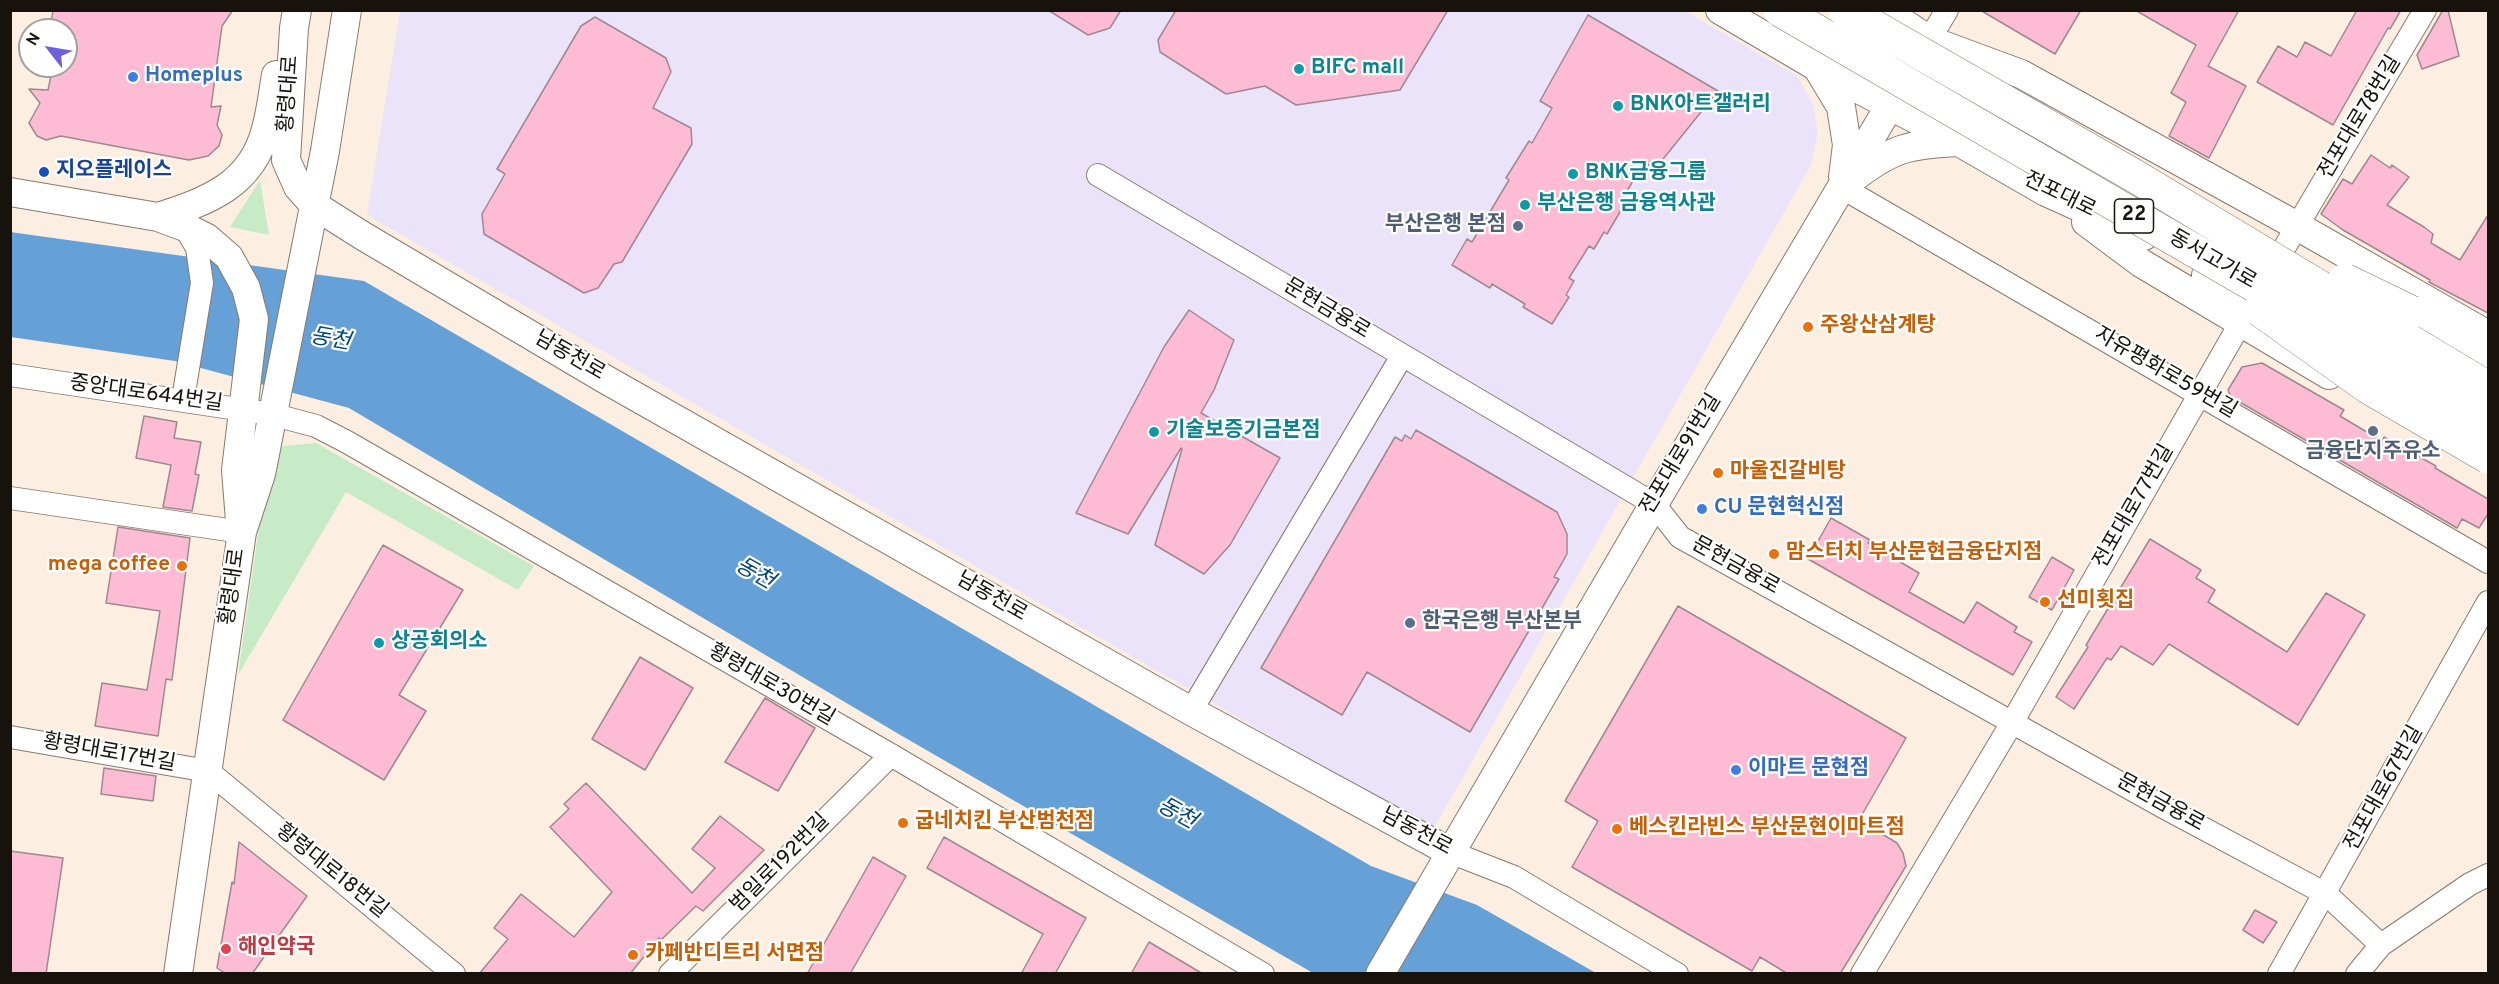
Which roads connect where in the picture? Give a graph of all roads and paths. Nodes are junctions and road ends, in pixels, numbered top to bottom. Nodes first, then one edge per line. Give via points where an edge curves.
1 (347, 10) edge
2 (1758, 10) edge
3 (1780, 10) edge
4 (1845, 10) edge
5 (1884, 10) edge
6 (1947, 10) edge
7 (2425, 10) edge
8 (1722, 12) edge
9 (296, 19) edge
10 (1929, 40) junction
11 (1816, 67) junction
12 (1890, 105) junction
13 (1959, 142) junction
14 (1098, 175) dead end
15 (2133, 175) junction
16 (1841, 187) junction
17 (10, 192) edge
18 (2113, 204) junction
19 (314, 205) junction
20 (2297, 226) junction
21 (180, 231) junction
22 (2281, 254) junction
23 (2246, 313) junction
24 (2488, 335) edge
25 (1402, 356) junction
26 (2488, 360) edge
27 (14, 375) edge
28 (2488, 377) edge
29 (2488, 388) edge
30 (2199, 394) junction
31 (183, 399) junction
32 (242, 409) junction
33 (272, 414) junction
34 (2488, 421) edge
35 (2488, 442) edge
36 (2488, 457) edge
37 (2488, 468) edge
38 (10, 498) edge
39 (1654, 504) junction
40 (242, 532) junction
41 (2488, 562) edge
42 (2488, 602) edge
43 (1191, 711) junction
44 (2013, 721) junction
45 (10, 738) edge
46 (891, 755) junction
47 (208, 771) junction
48 (1445, 862) junction
49 (2488, 874) edge
50 (2326, 894) junction
51 (2382, 945) junction
52 (178, 974) edge
53 (454, 974) edge
54 (670, 974) edge
55 (1263, 974) edge
56 (1380, 974) edge
57 (1677, 974) edge
58 (1862, 974) edge
59 (2279, 974) edge
60 (2357, 974) edge

1 - 19 main road, 황령대로
2 - 8 main road
3 - 18 highway, 동서고가로 / 22, bridge
4 - 15 highway, 동서고가로 / 22, bridge
5 - 10 main road
6 - 10 street
7 - 20 street, 전포대로78번길
8 - 11 main road, 전포대로
9 - 19 main road, 황령대로 via 286,160 298,187
9 - 21 main road via 277,66 266,130 255,157 239,179 198,205
10 - 12 main road, 전포대로91번길
10 - 20 main road via 2022,74
10 - 22 main road
11 - 12 main road, 전포대로
11 - 16 main road via 1841,107 1847,145
12 - 13 main road, 전포대로
12 - 16 main road, 전포대로91번길
13 - 16 main road via 1916,144 1879,158
13 - 23 main road, 전포대로 via 2046,192 2140,234
14 - 25 street, 문현금융로
15 - 26 highway, bridge via 2411,312
15 - 29 highway, 동서고가로 / 22, bridge
16 - 30 street, 자유평화로59번길
16 - 39 main road, 전포대로91번길
17 - 21 main road
18 - 34 highway, 동서고가로 / 22, bridge
18 - 36 highway, bridge via 2368,387
19 - 33 main road, 황령대로
19 - 43 main road, 남동천로 via 603,378
20 - 22 street, 전포대로77번길
20 - 24 main road
21 - 31 street via 202,283
21 - 32 main road via 207,238 229,257 246,288 254,319
22 - 23 street, 전포대로77번길
22 - 28 main road
23 - 30 street, 전포대로77번길
23 - 35 main road, 전포대로
23 - 37 main road
25 - 39 street, 문현금융로
25 - 43 street
27 - 31 street, 중앙대로644번길
30 - 41 street, 자유평화로59번길
30 - 44 street, 전포대로77번길
31 - 32 street, 중앙대로644번길
32 - 33 street, 중앙대로644번길
32 - 40 main road via 236,471
33 - 40 main road, 황령대로 via 261,474
33 - 46 street, 황령대로30번길 via 315,426 347,442
38 - 40 street
39 - 44 street, 문현금융로 via 1680,537
39 - 48 main road, 전포대로91번길
40 - 47 main road, 황령대로
42 - 50 street, 전포대로67번길
43 - 48 main road, 남동천로
44 - 50 street, 문현금융로
44 - 58 street, 전포대로77번길
45 - 47 street, 황령대로17번길
46 - 54 street, 범일로192번길
46 - 55 street, 황령대로30번길
47 - 52 main road, 황령대로
47 - 53 street, 황령대로18번길
48 - 56 main road, 전포대로91번길
48 - 57 street, 남동천로 via 1514,878
49 - 51 street
50 - 51 street, 문현금융로
50 - 59 street, 전포대로67번길
51 - 60 street

